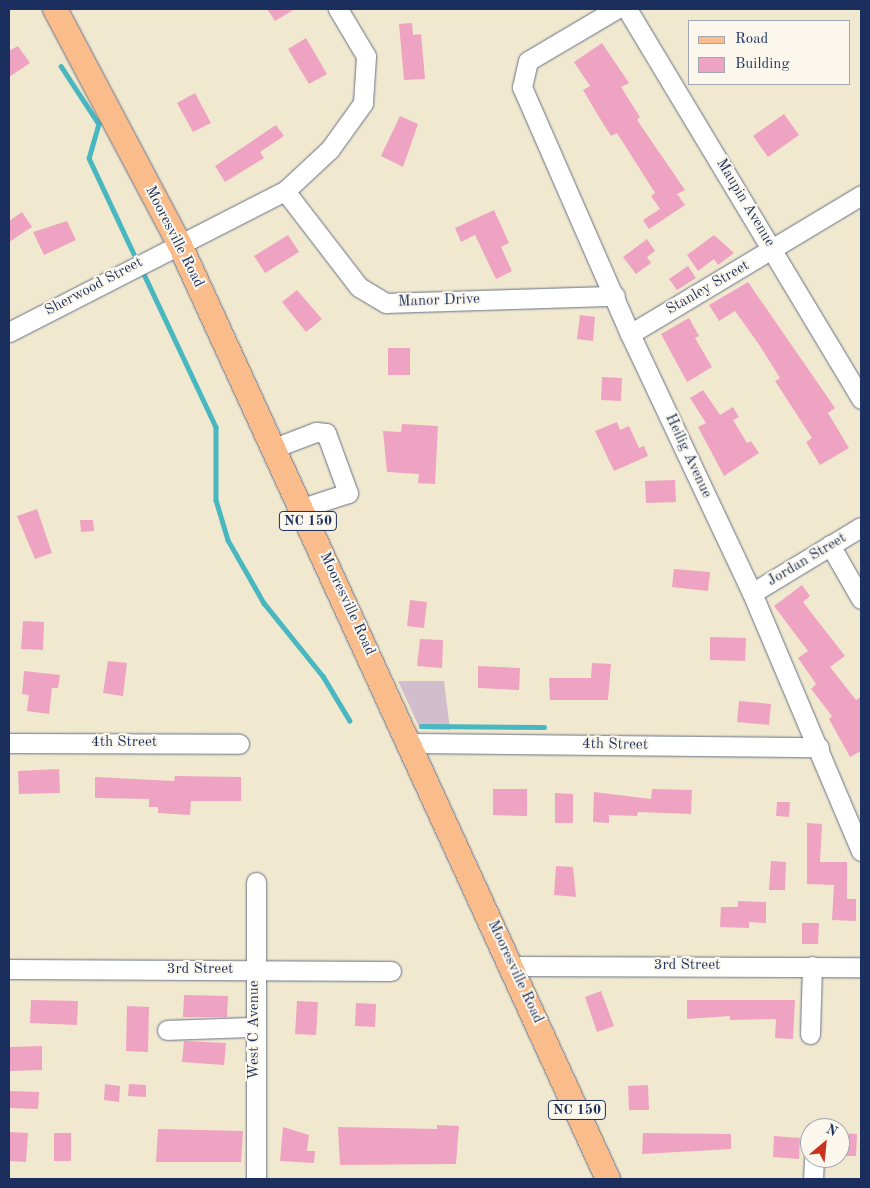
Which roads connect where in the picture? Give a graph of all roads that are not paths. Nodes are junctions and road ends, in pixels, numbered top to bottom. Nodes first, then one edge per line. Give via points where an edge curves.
1 (55, 9) edge
2 (338, 9) edge
3 (616, 9) edge
4 (627, 9) edge
5 (285, 191) junction
6 (861, 195) edge
7 (179, 243) junction
8 (773, 249) junction
9 (615, 296) junction
10 (9, 332) edge
11 (630, 334) junction
12 (861, 399) edge
13 (274, 448) junction
14 (302, 508) junction
15 (861, 527) edge
16 (830, 546) junction
17 (752, 593) junction
18 (861, 599) edge
19 (9, 743) edge
20 (412, 743) junction
21 (239, 744) dead end
22 (819, 747) junction
23 (861, 850) edge
24 (256, 882) dead end
25 (512, 966) junction
26 (812, 966) junction
27 (861, 967) edge
28 (9, 969) edge
29 (255, 970) junction
30 (391, 971) dead end
31 (255, 1027) junction
32 (167, 1030) dead end
33 (810, 1034) dead end
34 (256, 1179) edge
35 (608, 1179) edge

1 - 7 main road, Mooresville Road / NC 150
2 - 5 street, Sherwood Street via 366,56 363,103 330,149
3 - 9 street, Heilig Avenue via 528,61 522,88
4 - 8 street, Maupin Avenue
5 - 7 street, Sherwood Street
5 - 9 street, Manor Drive via 359,287 386,303
6 - 8 street, Stanley Street
7 - 10 street, Sherwood Street
7 - 13 main road, Mooresville Road / NC 150
8 - 11 street, Stanley Street
8 - 12 street, Maupin Avenue
9 - 11 street, Heilig Avenue
11 - 17 street, Heilig Avenue
13 - 14 main road, Mooresville Road / NC 150
13 - 14 street via 316,432 326,433 348,493
14 - 20 main road, Mooresville Road / NC 150
15 - 16 street, Jordan Street
16 - 17 street, Jordan Street
16 - 18 street
17 - 22 street, Heilig Avenue
19 - 21 street, 4th Street
20 - 22 street, 4th Street
20 - 25 main road, Mooresville Road / NC 150
22 - 23 street, Heilig Avenue
24 - 29 street, West C Avenue
25 - 26 street, 3rd Street
25 - 35 main road, Mooresville Road / NC 150
26 - 27 street, 3rd Street
26 - 33 street
28 - 29 street, 3rd Street
29 - 30 street, 3rd Street
29 - 31 street, West C Avenue
31 - 32 street
31 - 34 street, West C Avenue

